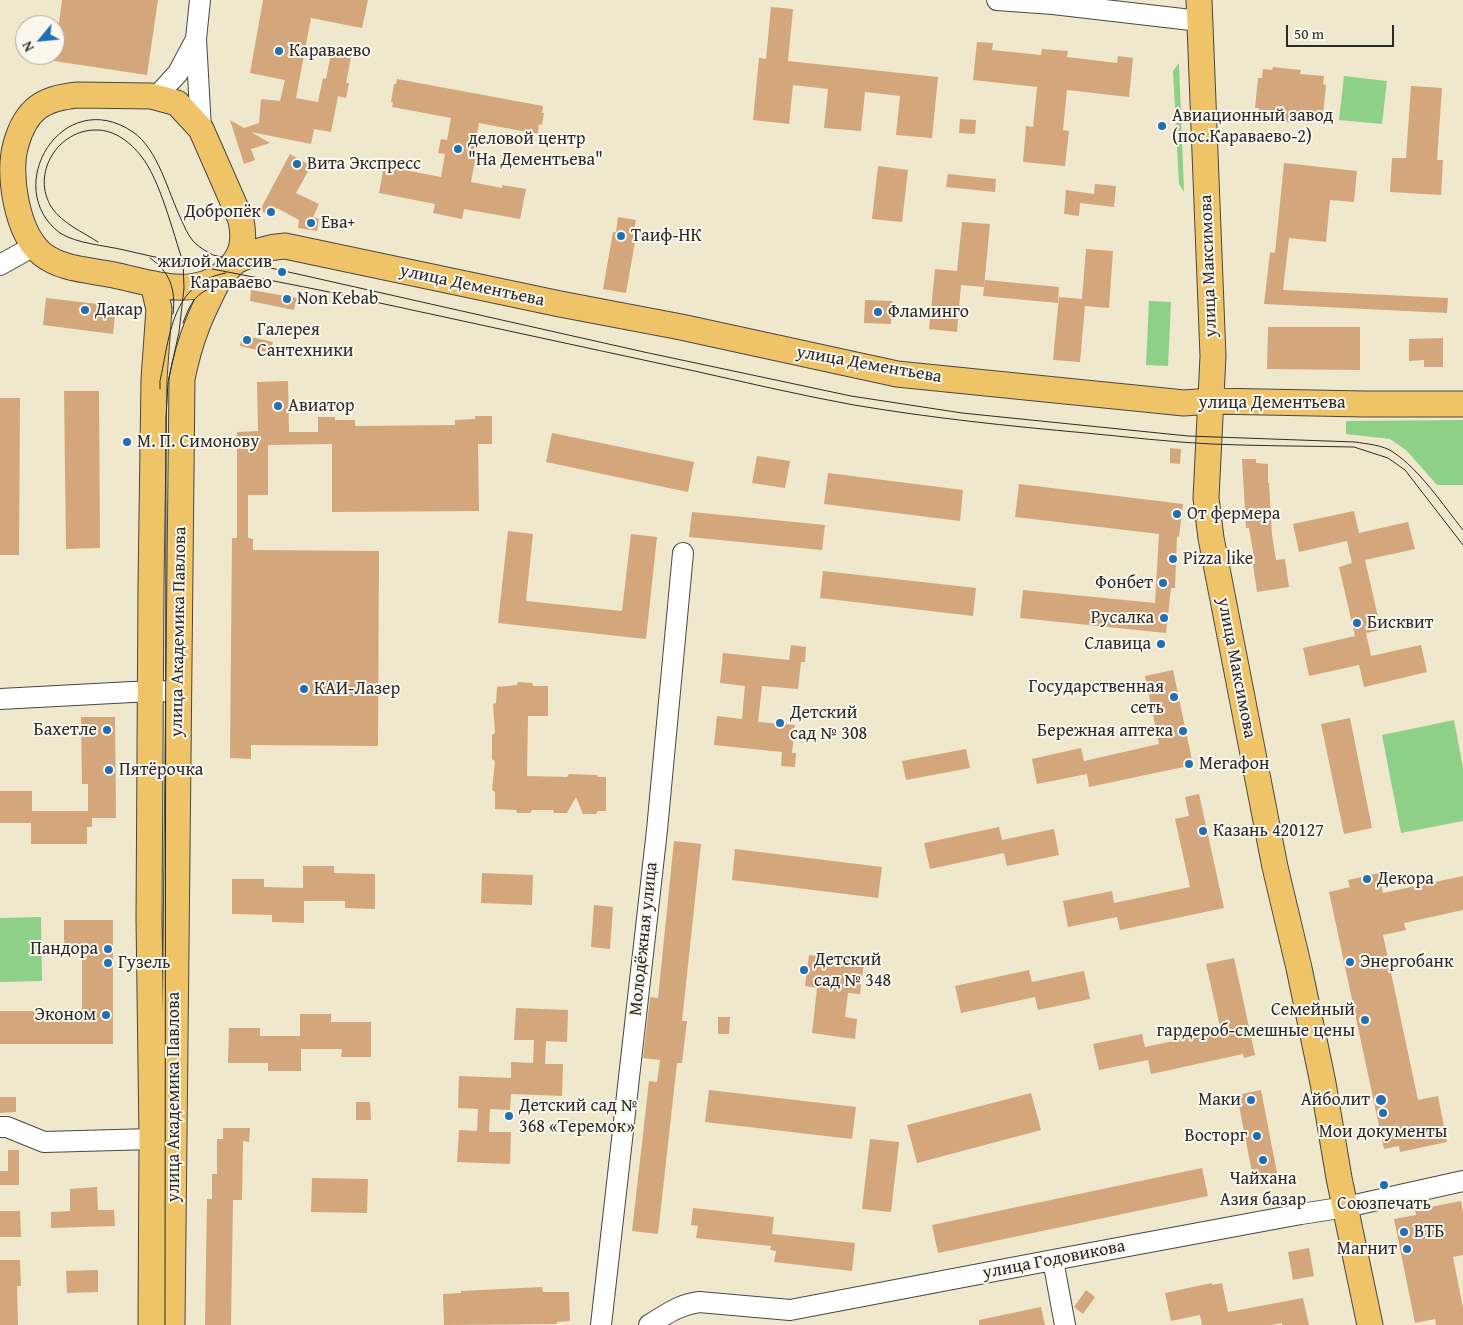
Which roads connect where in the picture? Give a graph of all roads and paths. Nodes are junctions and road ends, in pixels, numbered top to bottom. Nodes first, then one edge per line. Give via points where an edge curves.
1 (200, 0) edge
2 (997, 0) edge
3 (1200, 10) edge
4 (196, 39) junction
5 (156, 97) junction
6 (201, 129) junction
7 (241, 220) junction
8 (34, 246) junction
9 (285, 246) junction
10 (0, 265) edge
11 (228, 269) junction
12 (152, 284) junction
13 (1210, 400) junction
14 (1463, 404) edge
15 (683, 553) dead end
16 (150, 691) junction
17 (179, 691) junction
18 (0, 699) edge
19 (0, 1127) edge
20 (152, 1139) junction
21 (1463, 1181) edge
22 (1346, 1207) junction
23 (1053, 1260) junction
24 (790, 1318) edge
25 (151, 1325) edge
26 (172, 1325) edge
27 (601, 1325) edge
28 (649, 1325) edge
29 (1065, 1325) edge
30 (1370, 1325) edge

1 - 4 street
2 - 3 street
3 - 13 main road, улица Максимова via 1213,356
4 - 5 street via 178,73
4 - 6 street
5 - 6 main road, улица Дементьева via 177,103
5 - 8 main road, улица Дементьева via 63,96 49,100 28,115 14,148 13,178 19,216
6 - 7 main road, улица Дементьева
7 - 9 main road, улица Дементьева
7 - 11 main road, улица Дементьева via 242,249
8 - 10 street
8 - 12 main road, улица Дементьева via 63,265
9 - 11 main road, улица Дементьева via 257,250
9 - 13 main road, улица Дементьева via 897,374 1184,403
11 - 12 main road, улица Дементьева via 209,283 194,287
11 - 17 main road, улица Академика Павлова via 202,310 182,379
12 - 16 main road, улица Академика Павлова via 159,309 154,379
13 - 14 main road, улица Дементьева
13 - 22 main road, улица Максимова via 1206,498 1211,538 1275,868 1299,968
15 - 27 street, Молодёжная улица via 657,830
16 - 17 street
16 - 18 street
16 - 20 main road, улица Академика Павлова
17 - 26 main road, улица Академика Павлова
19 - 20 street via 44,1142
20 - 25 main road, улица Академика Павлова
21 - 22 street, улица Годовикова
22 - 23 street, улица Годовикова
22 - 30 main road, улица Максимова
23 - 24 street, улица Годовикова
23 - 29 street
24 - 28 street, улица Годовикова via 699,1302 682,1305

